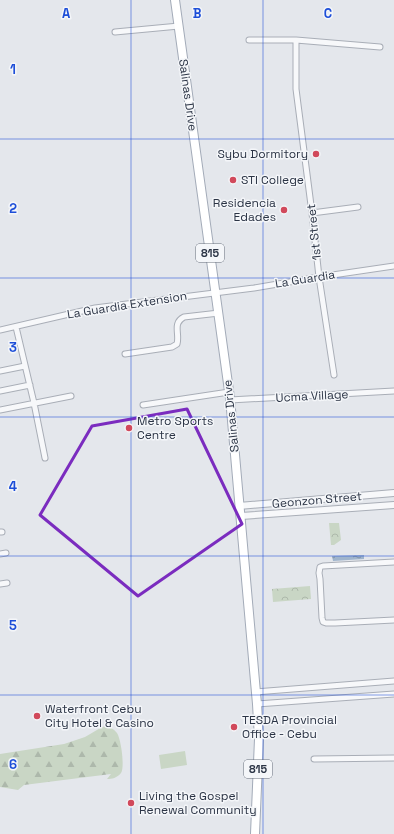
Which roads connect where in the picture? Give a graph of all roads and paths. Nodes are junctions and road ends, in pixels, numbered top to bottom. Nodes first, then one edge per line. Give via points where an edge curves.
1 (175, 0) edge
2 (179, 26) junction
3 (115, 32) dead end
4 (249, 40) dead end
5 (296, 40) junction
6 (380, 47) dead end
7 (358, 207) dead end
8 (312, 213) junction
9 (394, 266) edge
10 (319, 277) junction
11 (216, 293) junction
12 (219, 313) junction
13 (16, 327) junction
14 (0, 330) edge
15 (125, 354) dead end
16 (25, 366) junction
17 (0, 371) edge
18 (334, 375) dead end
19 (30, 385) junction
20 (0, 391) edge
21 (394, 391) edge
22 (71, 396) dead end
23 (230, 396) junction
24 (34, 403) junction
25 (143, 405) dead end
26 (0, 410) edge
27 (45, 458) dead end
28 (394, 493) edge
29 (394, 505) edge
30 (240, 506) junction
31 (241, 516) junction
32 (394, 562) edge
33 (7, 583) dead end
34 (0, 584) edge
35 (394, 620) edge
36 (394, 681) edge
37 (256, 692) junction
38 (394, 694) edge
39 (257, 704) junction
40 (314, 758) dead end
41 (394, 758) edge
42 (255, 834) edge

1 - 2 main road, Salinas Drive / 815
2 - 3 street
2 - 11 main road, Salinas Drive / 815
4 - 5 street
5 - 6 street
5 - 8 street, 1st Street via 296,89
7 - 8 street
8 - 10 street, 1st Street
9 - 10 street, La Guardia
10 - 11 street, La Guardia
10 - 18 street, 1st Street
11 - 12 main road, Salinas Drive / 815
11 - 13 street, La Guardia Extension via 95,308
12 - 15 street via 180,319 177,326 178,341 172,347
12 - 23 main road, Salinas Drive / 815
13 - 14 street, La Guardia Extension
13 - 16 street
16 - 17 street
16 - 19 street
19 - 20 street
19 - 24 street
21 - 23 street, Ucma Village
22 - 24 street
23 - 25 street, Ucma Village
23 - 30 main road, Salinas Drive / 815
24 - 26 street
24 - 27 street
28 - 30 street, Geonzon Street
29 - 31 street, Geonzon Street
30 - 31 main road, Salinas Drive / 815
31 - 37 main road, Salinas Drive / 815
32 - 35 street via 323,566 319,572 323,622
33 - 34 street
36 - 37 street
37 - 39 main road, Salinas Drive / 815
38 - 39 street
39 - 42 main road, Salinas Drive / 815 via 259,740
40 - 41 street

